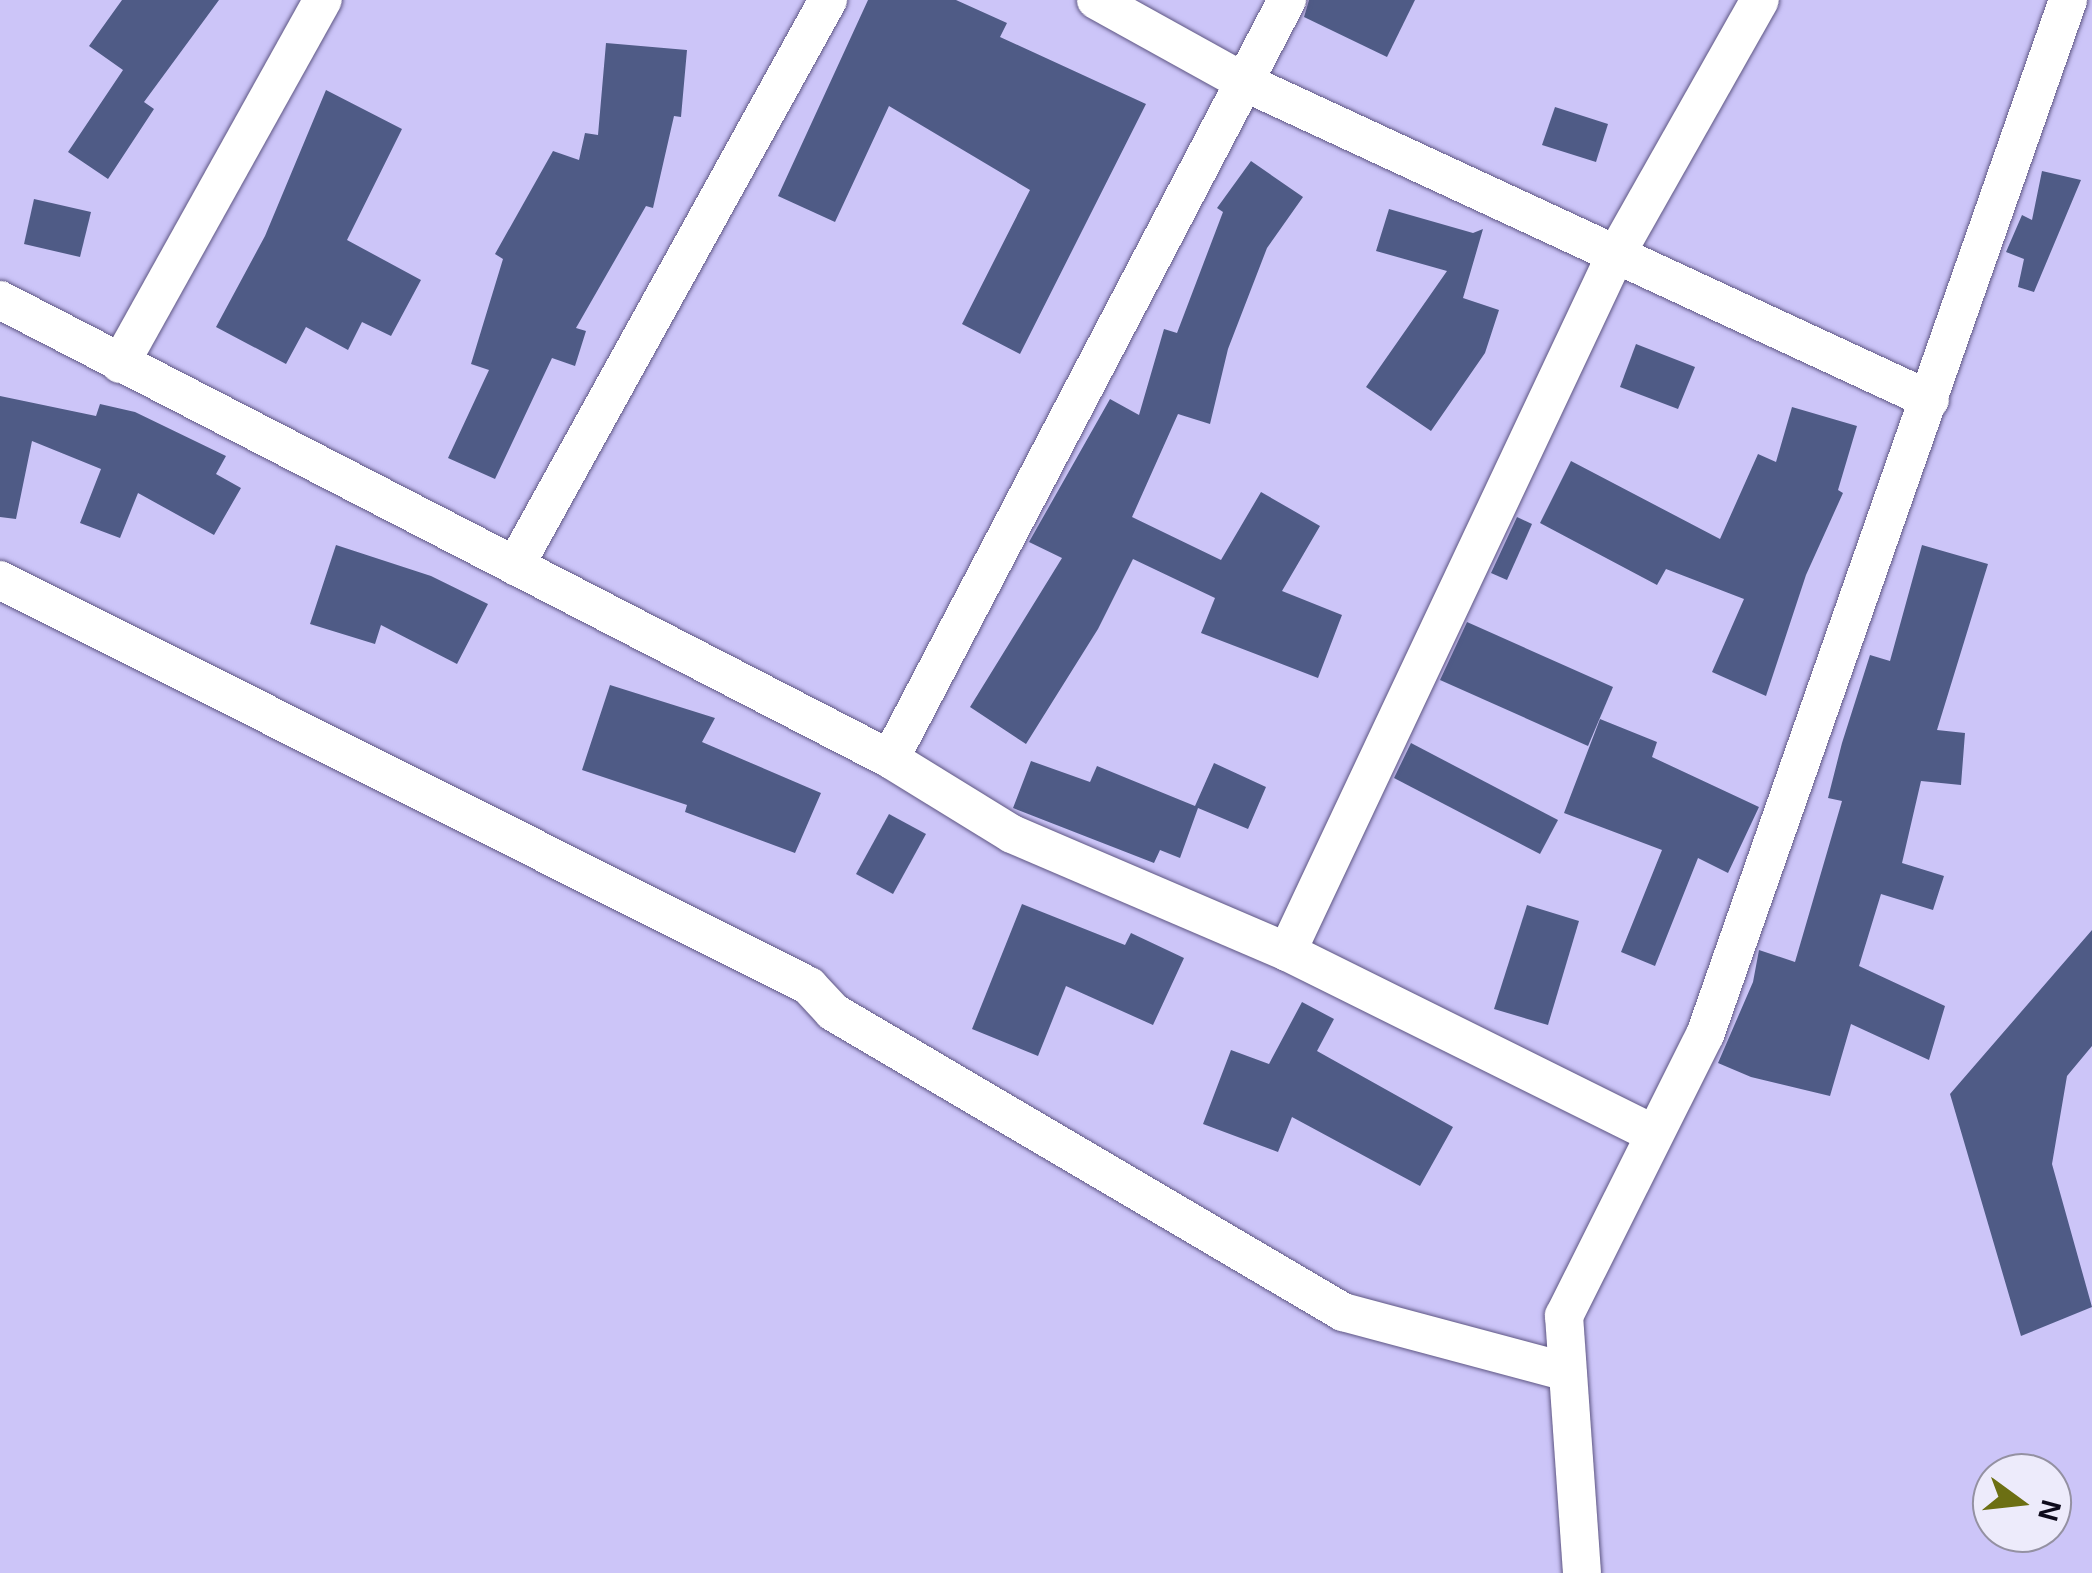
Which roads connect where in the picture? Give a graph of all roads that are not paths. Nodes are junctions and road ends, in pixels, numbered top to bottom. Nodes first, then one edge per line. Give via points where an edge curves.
1 (323, 0) edge
2 (828, 0) edge
3 (1096, 0) edge
4 (1287, 0) edge
5 (1760, 0) edge
6 (2068, 0) edge
7 (1244, 82) junction
8 (1616, 256) junction
9 (0, 300) edge
10 (120, 364) junction
11 (1930, 400) junction
12 (514, 566) junction
13 (0, 580) edge
14 (890, 760) junction
15 (1287, 952) junction
16 (1654, 1134) junction
17 (1568, 1372) junction
18 (1582, 1573) edge

1 - 10 street
2 - 12 street
3 - 7 street
4 - 7 street
5 - 8 street
6 - 11 street
7 - 8 street
7 - 14 street
8 - 11 street
8 - 15 street
9 - 10 street
10 - 12 street
11 - 16 street via 1705,1035
12 - 14 street
13 - 17 street via 809,986 832,1012 1342,1312
14 - 15 street via 1012,834
15 - 16 street
16 - 17 street via 1564,1316
17 - 18 street

